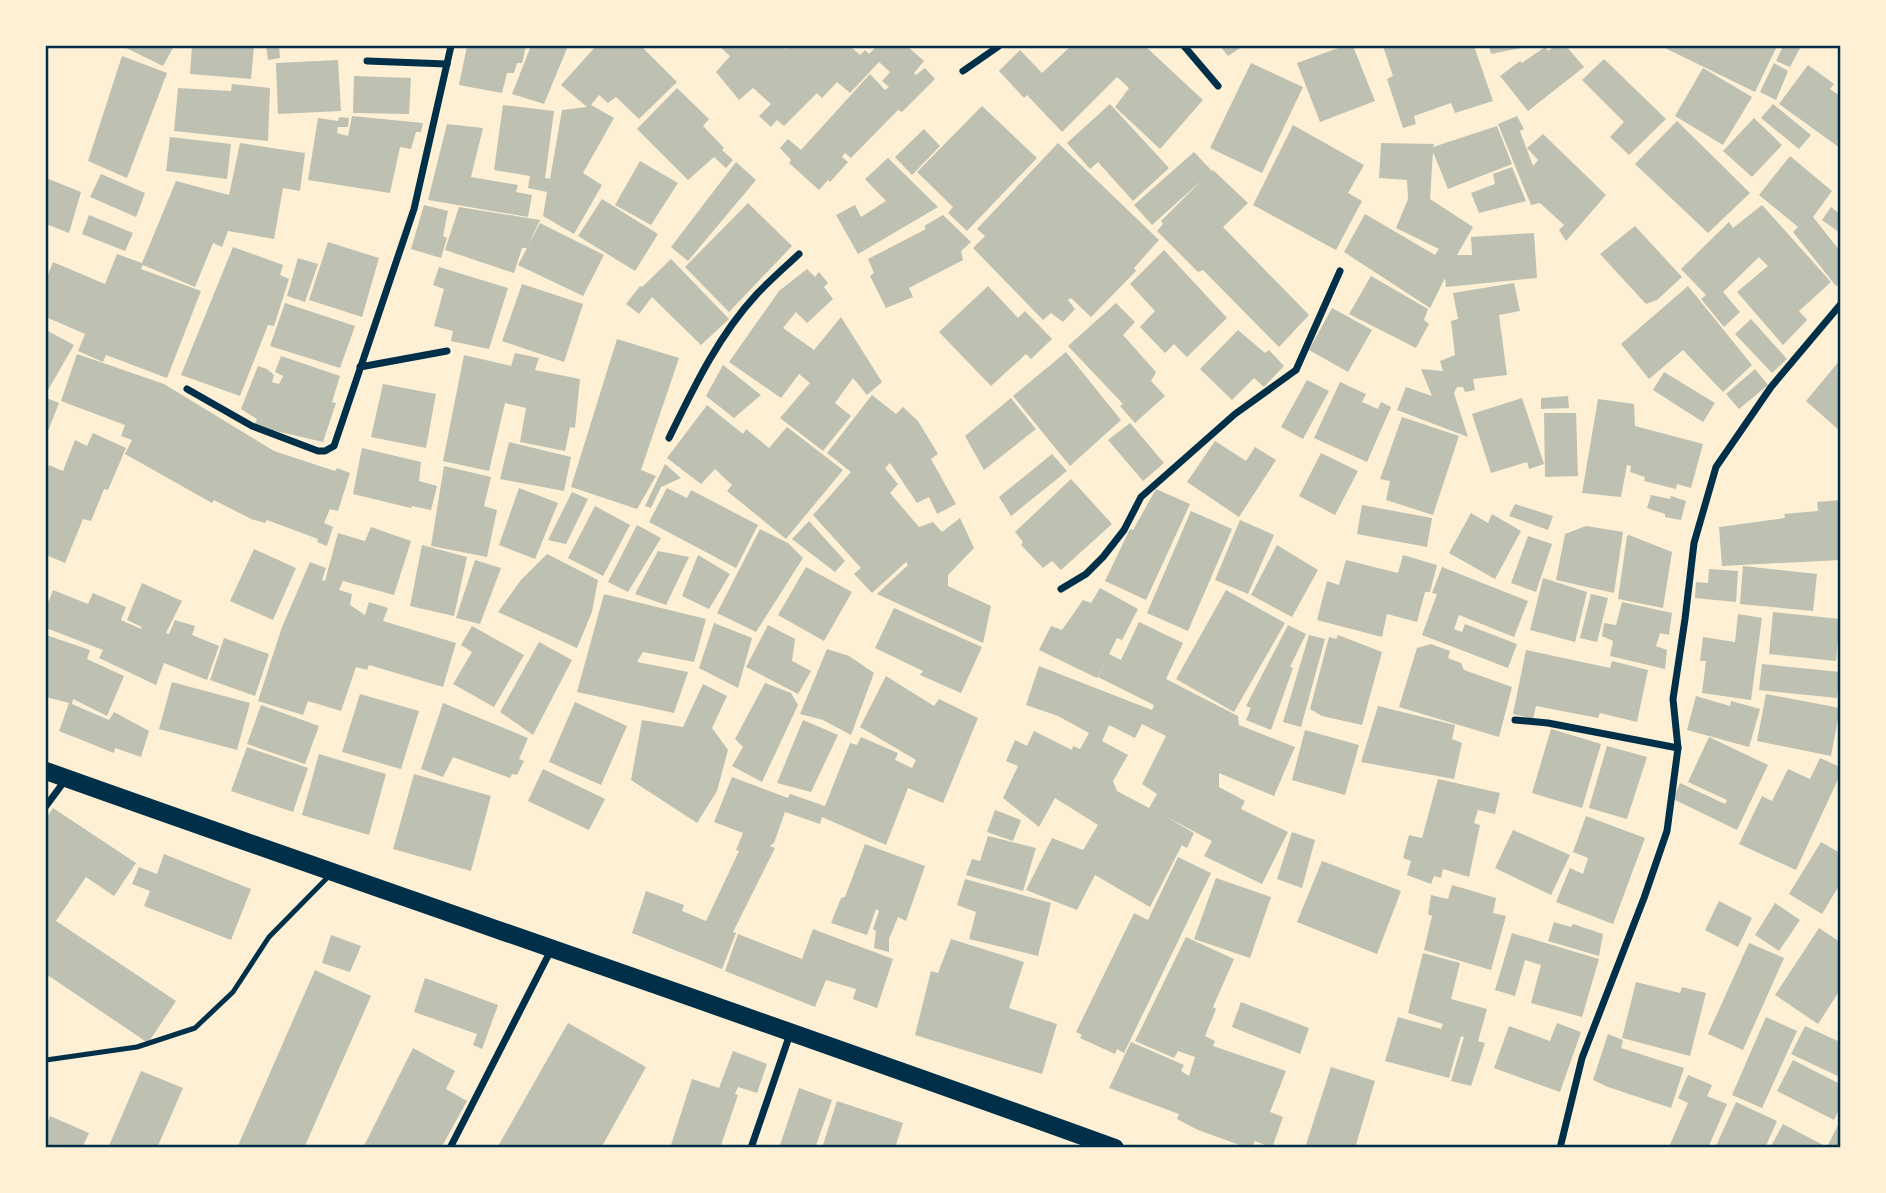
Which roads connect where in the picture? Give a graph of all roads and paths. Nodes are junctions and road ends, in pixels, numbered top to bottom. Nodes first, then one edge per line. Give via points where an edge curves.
1 (451, 46) edge
2 (999, 46) edge
3 (1184, 46) edge
4 (367, 61) dead end
5 (447, 64) junction
6 (962, 71) dead end
7 (1218, 86) dead end
8 (799, 254) dead end
9 (1340, 271) dead end
10 (1840, 305) edge
11 (447, 351) dead end
12 (360, 367) junction
13 (187, 389) dead end
14 (669, 438) dead end
15 (1061, 589) dead end
16 (1515, 720) dead end
17 (1678, 748) junction
18 (46, 771) edge
19 (66, 779) junction
20 (46, 806) edge
21 (333, 872) junction
22 (551, 949) junction
23 (791, 1031) junction
24 (46, 1060) edge
25 (450, 1147) edge
26 (751, 1147) edge
27 (1115, 1147) edge
28 (1560, 1147) edge

1 - 5 street
2 - 6 street
3 - 7 street
4 - 5 street
5 - 12 street via 414,209
8 - 14 street via 755,296 724,335
9 - 15 street via 1296,370 1235,414 1141,497 1103,557
10 - 17 street via 1770,387 1716,467 1694,543 1673,699
11 - 12 street
12 - 13 street via 337,441 325,451 252,426
16 - 17 street
17 - 28 street via 1667,831 1582,1058
18 - 19 main road
19 - 20 street
19 - 21 main road
21 - 22 main road
21 - 24 lane via 269,937 233,992 195,1028 137,1047
22 - 23 main road
22 - 25 street
23 - 26 street
23 - 27 main road

